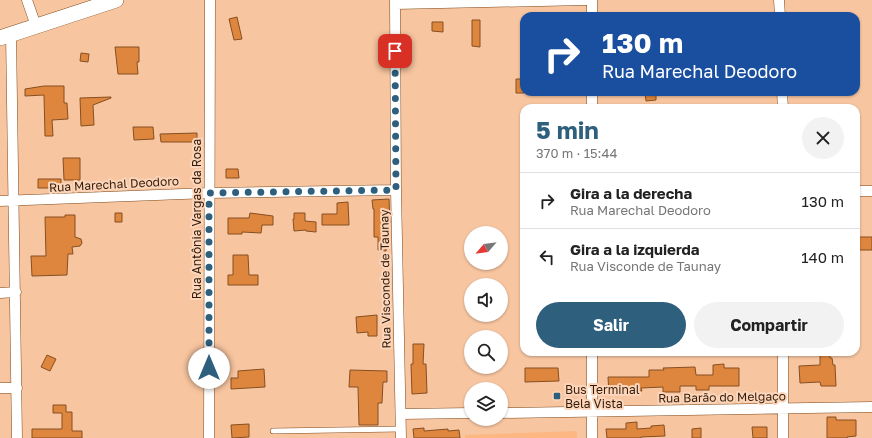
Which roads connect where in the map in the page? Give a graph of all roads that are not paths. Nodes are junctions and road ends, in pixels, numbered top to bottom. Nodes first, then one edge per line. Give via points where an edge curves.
1 (28, 0) edge
2 (116, 0) edge
3 (210, 0) edge
4 (586, 0) edge
5 (592, 0) edge
6 (779, 0) edge
7 (396, 2) edge
8 (592, 12) edge
9 (780, 12) edge
10 (36, 26) junction
11 (6, 36) edge
12 (396, 190) junction
13 (860, 191) edge
14 (872, 191) edge
15 (209, 193) junction
16 (0, 201) edge
17 (14, 201) junction
18 (16, 292) junction
19 (0, 293) edge
20 (592, 356) edge
21 (782, 356) edge
22 (0, 388) edge
23 (16, 388) junction
24 (872, 407) edge
25 (783, 408) junction
26 (592, 412) junction
27 (464, 413) edge
28 (508, 413) edge
29 (401, 414) junction
30 (273, 431) dead end
31 (401, 433) edge
32 (17, 438) edge
33 (209, 438) edge
34 (592, 438) edge
35 (783, 438) edge

1 - 10 street
2 - 10 main road
3 - 15 street, Rua Antônia Vargas da Rosa
4 - 7 street
5 - 8 street
6 - 9 street
7 - 12 street, Rua Visconde de Taunay
10 - 11 main road
11 - 17 street
12 - 15 street, Rua Marechal Deodoro
12 - 29 street, Rua Visconde de Taunay
13 - 14 street
15 - 17 street, Rua Marechal Deodoro
15 - 33 street, Rua Antônia Vargas da Rosa
16 - 17 street, Rua Marechal Deodoro
17 - 18 street
18 - 19 street
18 - 23 street
20 - 26 street
21 - 25 street
22 - 23 street
23 - 32 street
24 - 25 street, Rua Barão do Melgaço
25 - 26 street, Rua Barão do Melgaço
25 - 35 street
26 - 28 street, Rua Barão do Melgaço
26 - 34 street
27 - 29 street
29 - 31 street, Rua Visconde de Taunay
30 - 31 lane

